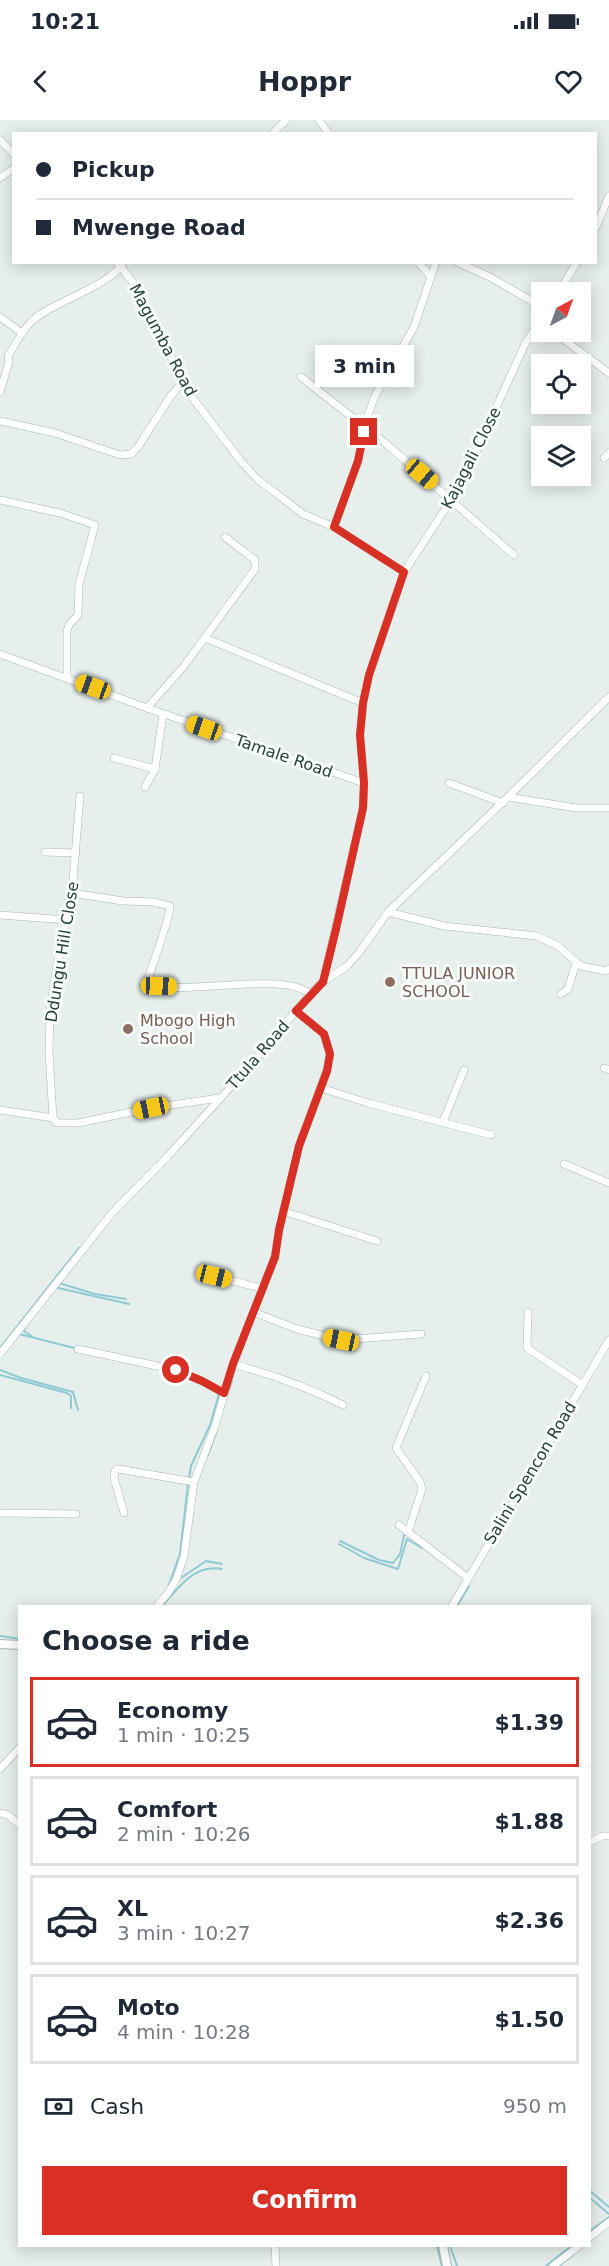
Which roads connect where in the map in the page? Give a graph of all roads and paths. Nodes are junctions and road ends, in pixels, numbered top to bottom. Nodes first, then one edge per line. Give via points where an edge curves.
1 (286, 120) edge
2 (274, 132) edge
3 (0, 140) edge
4 (12, 152) edge
5 (609, 196) edge
6 (597, 224) edge
7 (120, 264) edge
8 (420, 264) edge
9 (435, 264) edge
10 (461, 264) edge
11 (576, 264) edge
12 (431, 277) junction
13 (565, 282) edge
14 (531, 301) edge
15 (0, 317) edge
16 (22, 333) junction
17 (531, 335) edge
18 (567, 342) edge
19 (609, 373) edge
20 (301, 377) dead end
21 (182, 382) junction
22 (0, 392) edge
23 (0, 422) edge
24 (365, 428) junction
25 (0, 500) edge
26 (452, 500) junction
27 (334, 527) junction
28 (225, 537) dead end
29 (514, 555) dead end
30 (404, 572) junction
31 (205, 638) junction
32 (0, 654) edge
33 (67, 678) junction
34 (609, 698) edge
35 (363, 703) junction
36 (147, 708) junction
37 (163, 714) junction
38 (114, 758) dead end
39 (155, 769) junction
40 (364, 783) junction
41 (449, 783) dead end
42 (145, 787) dead end
43 (80, 796) dead end
44 (506, 800) junction
45 (609, 808) edge
46 (45, 852) dead end
47 (76, 853) junction
48 (72, 893) junction
49 (388, 912) junction
50 (0, 915) edge
51 (67, 920) junction
52 (576, 963) junction
53 (609, 969) edge
54 (323, 982) junction
55 (310, 994) junction
56 (561, 994) dead end
57 (296, 1011) junction
58 (464, 1070) dead end
59 (321, 1088) junction
60 (219, 1098) junction
61 (0, 1110) edge
62 (53, 1118) junction
63 (443, 1122) junction
64 (491, 1135) dead end
65 (564, 1164) dead end
66 (609, 1183) edge
67 (283, 1211) junction
68 (378, 1241) dead end
69 (214, 1276) dead end
70 (264, 1288) junction
71 (254, 1312) junction
72 (528, 1312) dead end
73 (421, 1334) dead end
74 (609, 1340) edge
75 (78, 1349) dead end
76 (0, 1354) edge
77 (233, 1364) junction
78 (426, 1376) dead end
79 (583, 1385) junction
80 (224, 1393) junction
81 (343, 1405) dead end
82 (194, 1482) junction
83 (0, 1513) edge
84 (124, 1513) dead end
85 (76, 1514) dead end
86 (399, 1525) dead end
87 (408, 1532) junction
88 (468, 1578) junction
89 (158, 1605) edge
90 (453, 1605) edge
91 (0, 1644) edge
92 (18, 1645) edge
93 (18, 1750) edge
94 (0, 1769) edge
95 (0, 1813) edge
96 (18, 1823) edge
97 (609, 1836) edge
98 (591, 1842) edge
99 (609, 2222) edge
100 (591, 2236) edge
101 (275, 2247) edge
102 (443, 2247) edge
103 (578, 2247) edge
104 (276, 2266) edge
105 (447, 2266) edge
106 (553, 2266) edge

1 - 2 street
3 - 4 street
5 - 6 street
7 - 16 street via 98,283 32,320
7 - 21 street, Magumba Road via 138,289
8 - 12 street
9 - 12 street
10 - 14 street
11 - 13 street
12 - 24 street via 414,327 375,396
15 - 16 street
16 - 22 street via 8,356
17 - 26 street, Kajagali Close
18 - 19 street
20 - 24 street
21 - 23 street via 153,428 128,455 31,426
21 - 27 street, Magumba Road via 256,478 303,514
24 - 26 street
24 - 27 street via 358,461
25 - 33 street via 95,525 80,584 78,615 69,625
26 - 29 street
26 - 30 street, Kajagali Close
27 - 30 street, Magumba Road
28 - 31 street via 251,556 255,565
30 - 35 street, Kajagali Close
31 - 35 street
31 - 36 street
32 - 33 street, Tamale Road
33 - 36 street, Tamale Road
34 - 44 street, Ttula Road
35 - 40 street, Kajagali Close via 360,735
36 - 37 street, Tamale Road
37 - 39 street
37 - 40 street, Tamale Road
38 - 39 street
39 - 42 street
40 - 54 street, Kajagali Close via 363,808
41 - 44 street
43 - 47 street, Ddungu Hill Close
44 - 45 street
44 - 49 street, Ttula Road
46 - 47 street
47 - 48 street, Ddungu Hill Close
48 - 51 street, Ddungu Hill Close
48 - 55 street via 170,906 170,917 148,979 150,985 290,986 301,987
49 - 52 street via 444,926 537,936 558,946
49 - 54 street, Ttula Road via 358,954
50 - 51 street
51 - 62 street, Ddungu Hill Close via 50,1011
52 - 53 street
52 - 56 street via 568,989
54 - 55 street, Ttula Road
55 - 57 street, Ttula Road
57 - 59 street via 319,1028 328,1042 330,1054
57 - 60 street, Ttula Road
58 - 63 street
59 - 63 street
59 - 67 street via 299,1146
60 - 62 street via 78,1124 57,1123
60 - 76 street, Ttula Road via 112,1213
61 - 62 street
63 - 64 street
65 - 66 street
67 - 68 street
67 - 70 street via 275,1257
69 - 70 street
70 - 71 street
71 - 73 street via 297,1329 348,1341
71 - 77 street
72 - 79 street via 527,1348
74 - 79 street, Salini Spencon Road
75 - 80 street via 176,1370
77 - 80 street
77 - 81 street
78 - 87 street via 396,1448 422,1489
79 - 88 street, Salini Spencon Road
80 - 82 street
82 - 84 street via 118,1469 114,1478
82 - 89 street via 184,1556 172,1586
83 - 85 street
86 - 87 street
87 - 88 street
88 - 90 street, Salini Spencon Road
91 - 92 street
93 - 94 street
95 - 96 street
97 - 98 street
99 - 100 street
101 - 104 street
102 - 105 street
103 - 106 street

